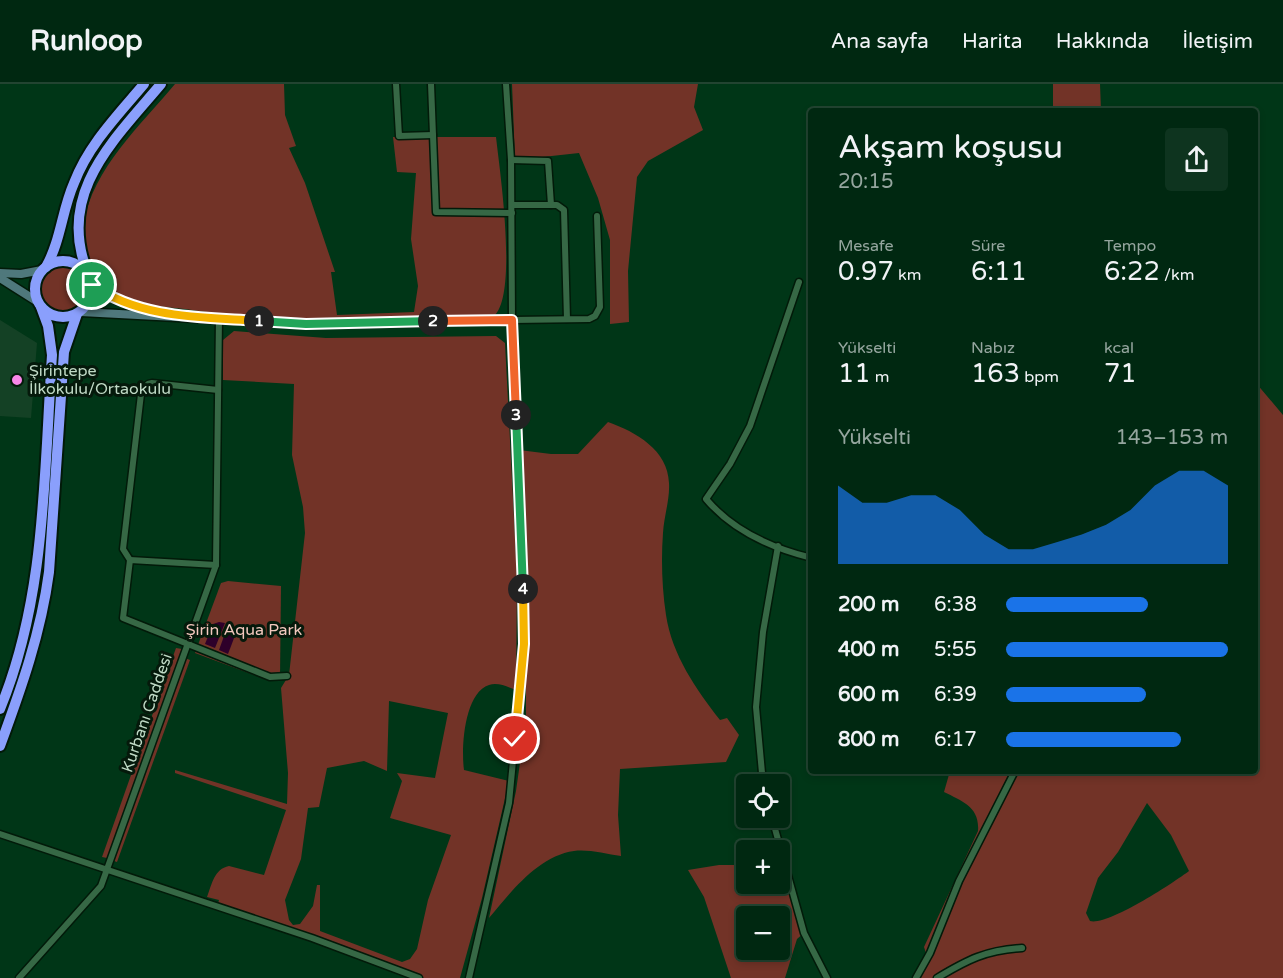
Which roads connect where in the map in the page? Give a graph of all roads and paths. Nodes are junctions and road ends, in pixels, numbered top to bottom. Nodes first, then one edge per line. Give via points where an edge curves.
1 (144, 84) edge
2 (161, 84) edge
3 (396, 84) edge
4 (431, 84) edge
5 (506, 84) edge
6 (433, 135) junction
7 (511, 160) junction
8 (512, 205) junction
9 (551, 205) junction
10 (512, 213) junction
11 (597, 216) dead end
12 (44, 268) junction
13 (0, 273) edge
14 (0, 278) edge
15 (90, 281) junction
16 (799, 282) dead end
17 (39, 304) junction
18 (79, 313) junction
19 (164, 315) junction
20 (219, 318) junction
21 (512, 320) junction
22 (567, 320) junction
23 (218, 390) junction
24 (778, 546) junction
25 (808, 557) edge
26 (130, 560) junction
27 (216, 565) junction
28 (186, 644) junction
29 (287, 676) dead end
30 (0, 709) edge
31 (0, 746) edge
32 (762, 774) edge
33 (1013, 774) edge
34 (775, 828) edge
35 (0, 834) edge
36 (107, 869) junction
37 (1022, 948) dead end
38 (19, 978) edge
39 (419, 978) edge
40 (469, 978) edge
41 (827, 978) edge
42 (916, 978) edge
43 (937, 978) edge

1 - 12 highway via 102,133 84,162 72,187 60,236
2 - 15 highway via 108,148 83,192 77,230
3 - 6 street via 399,136
4 - 6 street
5 - 7 street
6 - 10 street via 436,213
7 - 8 street
7 - 9 street via 548,161
8 - 9 street
8 - 10 street
9 - 22 street via 565,212
10 - 21 street
11 - 22 street via 600,308 593,318
12 - 13 street via 21,274
12 - 15 highway via 69,261 83,268
12 - 17 highway via 36,283
14 - 17 street
15 - 18 highway via 90,300
15 - 19 street via 117,300
16 - 24 street via 750,426 706,499 722,518 742,532
17 - 18 highway via 57,317
17 - 30 highway via 48,326 52,355 36,578 24,638
18 - 19 street
18 - 31 highway via 64,352 45,603 32,658
19 - 20 street
20 - 21 street via 306,324
20 - 23 street, Kurbanı Caddesi
21 - 22 street
21 - 40 street via 524,644 509,803
23 - 26 street via 152,383 141,394 123,549
23 - 27 street, Kurbanı Caddesi
24 - 25 street
24 - 32 street via 763,632 756,707
26 - 27 street
26 - 28 street via 123,618
27 - 28 street, Kurbanı Caddesi
28 - 29 street via 270,677
28 - 36 street, Kurbanı Caddesi
33 - 42 street via 959,881
34 - 41 street via 804,933
35 - 36 street
36 - 38 street, Kurbanı Caddesi via 101,886
36 - 39 street
37 - 43 street via 994,950 968,959

